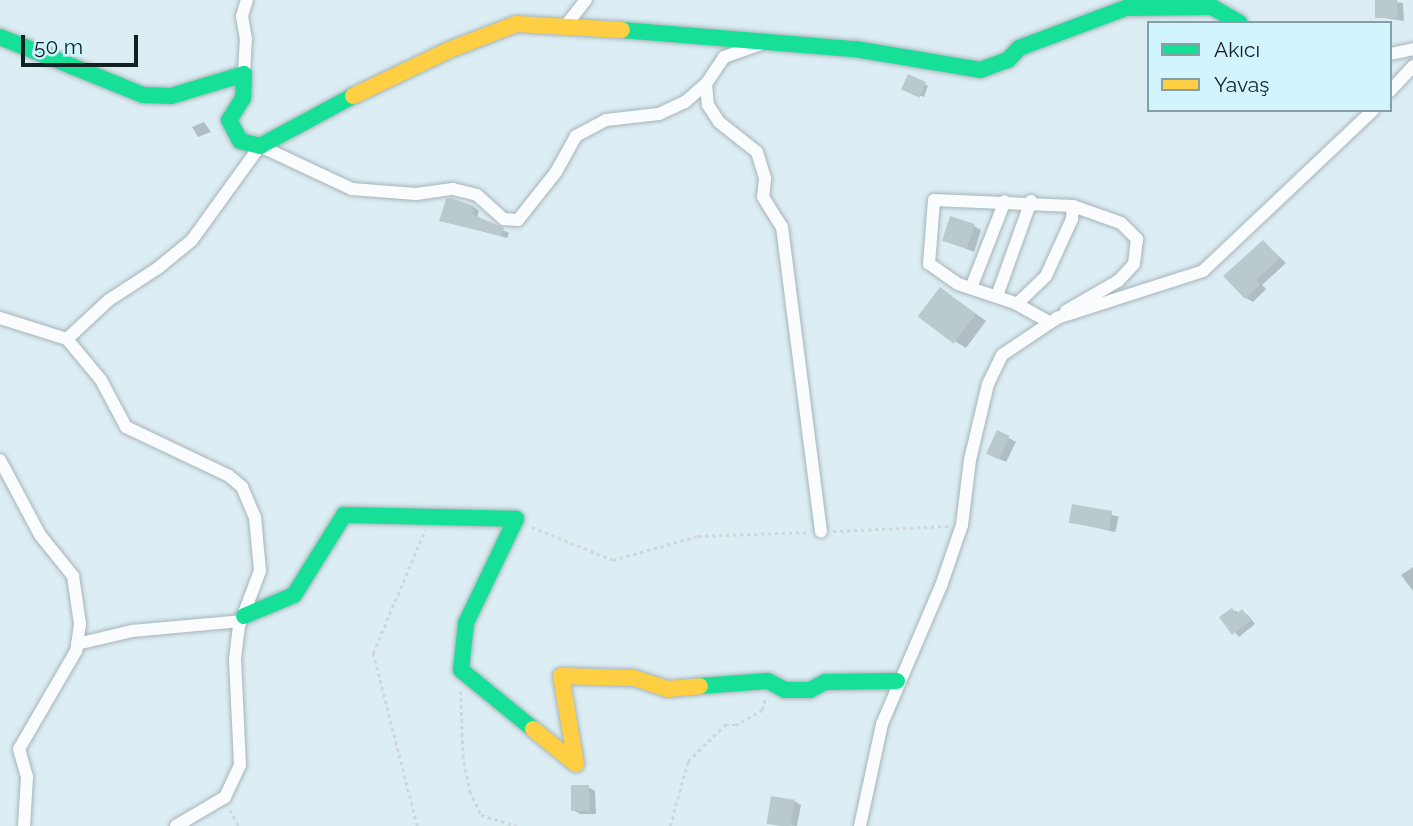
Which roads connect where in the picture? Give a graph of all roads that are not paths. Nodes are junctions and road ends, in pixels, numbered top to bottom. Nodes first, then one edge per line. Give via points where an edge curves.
1 (247, 0) edge
2 (586, 0) edge
3 (1236, 21) edge
4 (567, 24) junction
5 (0, 37) edge
6 (767, 41) junction
7 (1413, 48) edge
8 (1392, 53) edge
9 (1413, 66) edge
10 (244, 74) junction
11 (706, 84) junction
12 (1392, 89) edge
13 (1371, 112) edge
14 (260, 146) junction
15 (1005, 201) junction
16 (1031, 201) junction
17 (1073, 206) junction
18 (971, 288) junction
19 (997, 296) junction
20 (1017, 304) junction
21 (0, 318) edge
22 (1053, 320) junction
23 (67, 339) junction
24 (0, 460) edge
25 (821, 532) road end
26 (243, 619) junction
27 (77, 643) junction
28 (897, 681) junction
29 (24, 826) edge
30 (176, 826) edge
31 (860, 826) edge

1 - 10 street via 242,16
2 - 4 street
3 - 6 street via 1212,7 1126,8 1019,48 1008,60 980,70 855,49
4 - 6 street
4 - 14 street via 516,24 449,50 301,121
5 - 10 street via 143,95 171,96
6 - 11 street via 724,57
7 - 8 street
9 - 12 street
10 - 14 street via 243,98 229,120 240,141
11 - 14 street via 659,114 606,120 576,136 556,172 518,220 504,219 477,195 453,189 416,194 352,189
11 - 25 street via 708,105 719,122 757,152 765,179 763,197 782,227
13 - 22 street via 1203,271
14 - 23 street via 192,240 108,300
15 - 16 street
15 - 18 street
15 - 18 street via 934,200 929,264
16 - 17 street
16 - 19 street
17 - 20 street via 1072,219 1046,276
17 - 22 street via 1121,223 1137,239 1138,253 1118,281
18 - 19 street
19 - 20 street
20 - 22 street
21 - 23 street
22 - 28 street via 1002,355 988,384 970,460 962,525 941,586
23 - 26 street via 101,380 125,427 229,476 242,487 255,517 260,571
24 - 27 street via 40,535 74,576 80,624
26 - 27 street via 132,631
26 - 28 street via 294,595 344,515 516,519 466,623 461,670 576,764 561,676 634,678 667,689 768,681 785,690 810,690 825,682
26 - 30 street via 235,659 240,765 225,797
27 - 29 street via 19,749 27,777
28 - 31 street via 882,724

